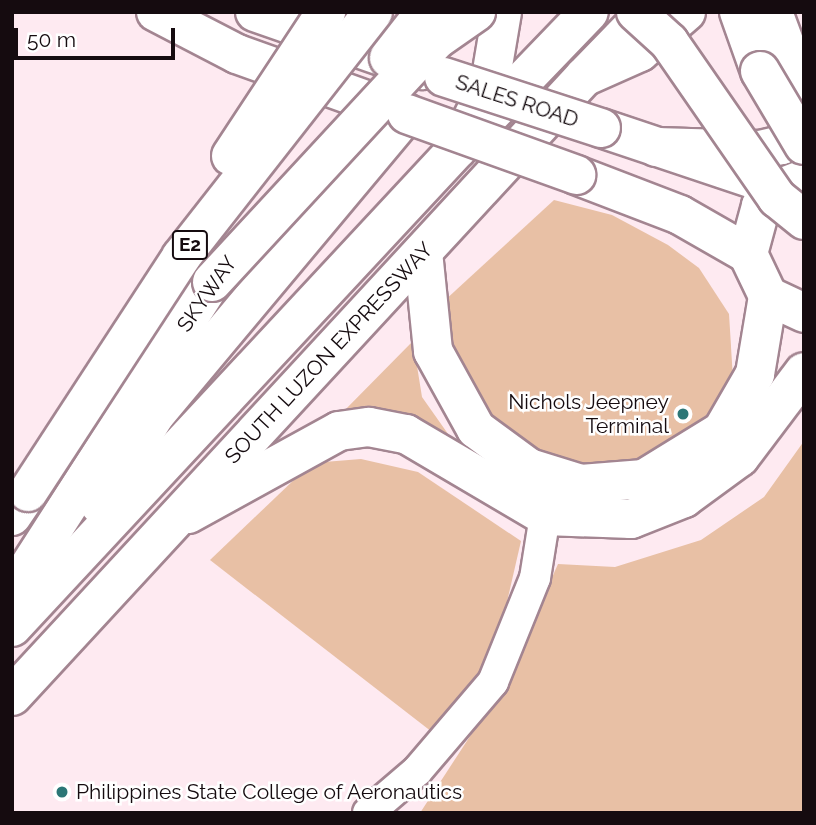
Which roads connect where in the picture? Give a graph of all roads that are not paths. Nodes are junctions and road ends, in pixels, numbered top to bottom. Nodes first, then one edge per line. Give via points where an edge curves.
1 (156, 12) edge
2 (255, 12) edge
3 (327, 12) edge
4 (373, 12) edge
5 (425, 12) edge
6 (476, 12) edge
7 (502, 12) edge
8 (589, 12) edge
9 (636, 12) edge
10 (647, 12) edge
11 (686, 12) edge
12 (738, 12) edge
13 (773, 12) edge
14 (795, 12) edge
15 (804, 36) edge
16 (584, 77) junction
17 (804, 96) edge
18 (407, 114) junction
19 (804, 129) edge
20 (804, 145) edge
21 (656, 147) junction
22 (457, 149) junction
23 (792, 184) edge
24 (804, 220) edge
25 (423, 252) junction
26 (748, 254) junction
27 (212, 282) junction
28 (768, 296) junction
29 (804, 313) edge
30 (804, 372) edge
31 (804, 410) edge
32 (551, 478) junction
33 (684, 498) junction
34 (20, 504) edge
35 (545, 516) junction
36 (167, 527) junction
37 (54, 582) junction
38 (12, 593) edge
39 (12, 627) edge
40 (12, 696) edge
41 (368, 813) edge

1 - 18 main road, bridge via 237,54
2 - 21 main road, SALES ROAD, bridge
3 - 34 main road, bridge via 139,287
4 - 34 main road, SKYWAY / E2, bridge via 181,257
5 - 27 main road, SKYWAY / E2, bridge
6 - 27 main road, bridge via 436,40
7 - 22 main road via 490,83
8 - 22 main road
9 - 24 main road, bridge via 690,69 777,198
10 - 16 main road, SOUTH LUZON EXPRESSWAY
11 - 16 main road via 640,52
12 - 20 main road, bridge via 773,100
13 - 17 main road
14 - 15 main road
16 - 25 main road, SOUTH LUZON EXPRESSWAY
18 - 26 main road, bridge via 680,215
18 - 37 main road via 155,415
19 - 21 main road via 770,149
21 - 23 main road, SALES ROAD
22 - 37 main road
23 - 26 main road via 750,228
25 - 32 main road via 433,351 449,388 477,429 500,451
25 - 36 main road, SOUTH LUZON EXPRESSWAY
26 - 28 main road
27 - 38 main road, SKYWAY / E2
28 - 29 main road
28 - 32 main road via 755,374 722,430 699,450 630,483
30 - 33 main road via 740,457
31 - 33 main road via 733,486 715,497
32 - 35 street
33 - 35 main road via 631,519
35 - 36 main road via 406,433 369,427 338,430 257,471
35 - 41 street via 535,578 493,682 417,771
36 - 40 main road, SOUTH LUZON EXPRESSWAY
37 - 39 main road

